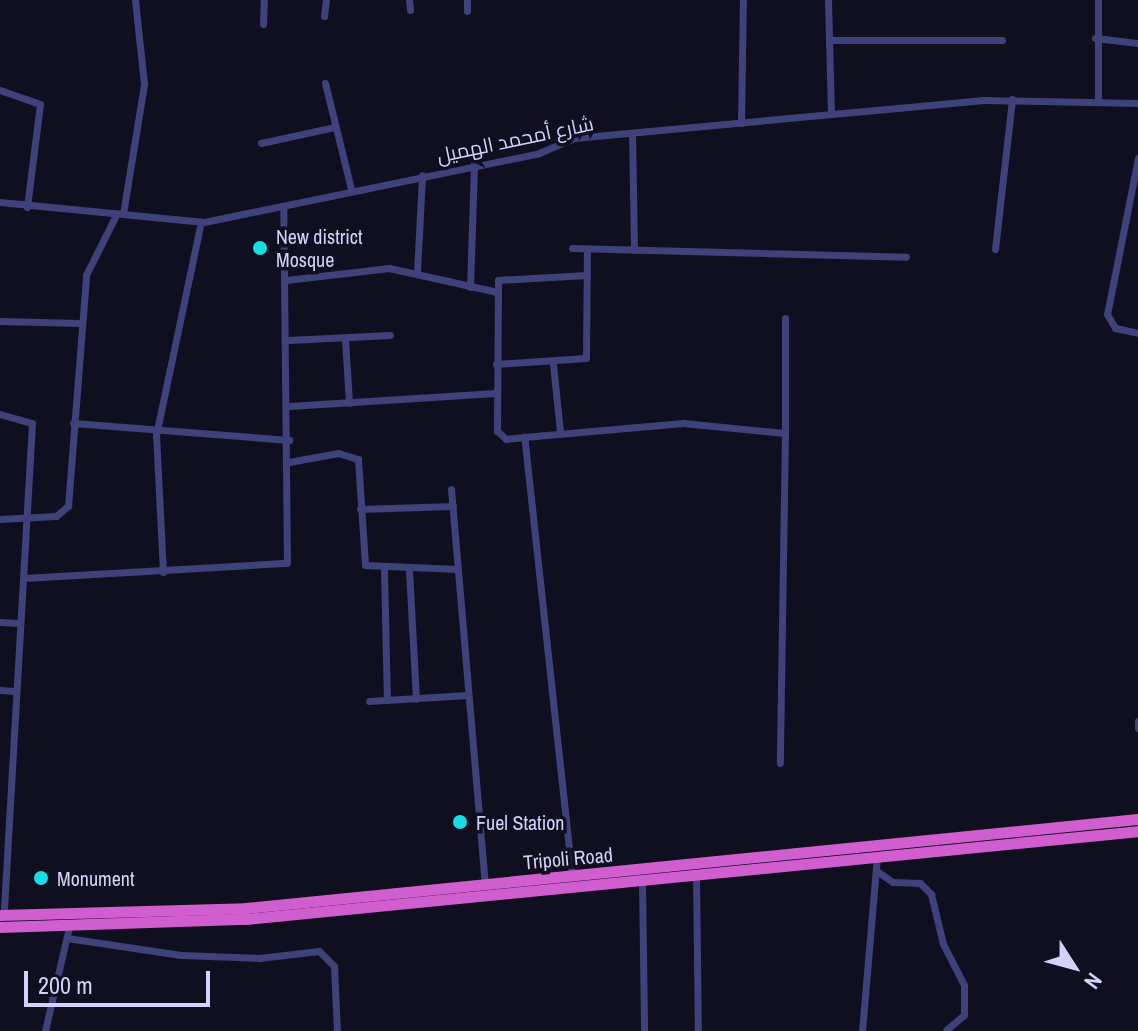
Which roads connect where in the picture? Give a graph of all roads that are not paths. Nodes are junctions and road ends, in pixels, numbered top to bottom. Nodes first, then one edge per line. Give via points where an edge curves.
1 (135, 0) edge
2 (264, 0) edge
3 (326, 0) edge
4 (409, 0) edge
5 (467, 0) edge
6 (743, 0) edge
7 (828, 0) edge
8 (1098, 0) edge
9 (410, 10) dead end
10 (467, 11) dead end
11 (324, 16) dead end
12 (263, 24) dead end
13 (1095, 38) junction
14 (829, 40) junction
15 (1002, 40) dead end
16 (1138, 43) edge
17 (325, 83) dead end
18 (0, 90) edge
19 (1098, 98) junction
20 (1012, 99) junction
21 (1138, 103) edge
22 (831, 113) junction
23 (741, 123) junction
24 (335, 127) junction
25 (632, 133) junction
26 (261, 143) dead end
27 (1138, 158) edge
28 (474, 164) junction
29 (422, 175) junction
30 (351, 189) junction
31 (0, 202) edge
32 (1128, 202) junction
33 (1138, 204) edge
34 (27, 207) junction
35 (283, 207) junction
36 (120, 214) junction
37 (201, 222) junction
38 (572, 248) dead end
39 (587, 249) junction
40 (995, 249) dead end
41 (634, 250) junction
42 (906, 257) dead end
43 (417, 272) junction
44 (587, 275) junction
45 (286, 280) junction
46 (470, 287) junction
47 (497, 292) junction
48 (785, 318) dead end
49 (0, 321) edge
50 (79, 323) junction
51 (1138, 333) edge
52 (390, 335) dead end
53 (345, 339) junction
54 (288, 340) junction
55 (496, 364) junction
56 (553, 364) junction
57 (496, 393) junction
58 (349, 403) junction
59 (289, 406) junction
60 (0, 414) edge
61 (73, 423) junction
62 (560, 432) junction
63 (785, 433) junction
64 (156, 435) junction
65 (524, 437) junction
66 (289, 440) junction
67 (289, 462) junction
68 (451, 489) dead end
69 (453, 506) junction
70 (360, 509) junction
71 (0, 519) edge
72 (28, 519) junction
73 (457, 569) junction
74 (384, 570) junction
75 (409, 570) junction
76 (163, 572) junction
77 (24, 578) junction
78 (0, 622) edge
79 (20, 623) junction
80 (0, 690) edge
81 (15, 691) junction
82 (468, 695) junction
83 (416, 699) junction
84 (387, 700) junction
85 (369, 701) dead end
86 (1138, 721) edge
87 (1138, 728) edge
88 (0, 756) edge
89 (10, 757) junction
90 (780, 763) dead end
91 (1138, 819) edge
92 (3, 827) edge
93 (1138, 831) edge
94 (877, 857) junction
95 (878, 872) junction
96 (2, 876) edge
97 (572, 876) junction
98 (696, 876) junction
99 (642, 881) junction
100 (485, 884) junction
101 (1, 919) edge
102 (68, 933) junction
103 (946, 1030) edge
104 (45, 1031) edge
105 (337, 1031) edge
106 (644, 1031) edge
107 (698, 1031) edge
108 (862, 1031) edge

1 - 36 street via 144,84
2 - 12 street
3 - 11 street
4 - 9 street
5 - 10 street
6 - 23 street
7 - 14 street
8 - 13 street
13 - 16 street
13 - 19 street
14 - 15 street
14 - 22 street
17 - 24 street
18 - 34 street via 40,104
19 - 20 street, شارع أمحمد الهميل
19 - 21 street, شارع أمحمد الهميل
20 - 22 street, شارع أمحمد الهميل
20 - 40 street
22 - 23 street, شارع أمحمد الهميل
23 - 25 street, شارع أمحمد الهميل
24 - 26 street
24 - 30 street
25 - 28 street, شارع أمحمد الهميل via 568,139 545,151
25 - 41 street
27 - 32 street
28 - 29 street, شارع أمحمد الهميل
28 - 46 street
29 - 30 street, شارع أمحمد الهميل
29 - 43 street
30 - 35 street, شارع أمحمد الهميل
31 - 34 street, شارع أمحمد الهميل
32 - 33 street
32 - 51 street via 1107,314 1115,328
34 - 36 street, شارع أمحمد الهميل
35 - 37 street, شارع أمحمد الهميل
35 - 45 street
36 - 37 street, شارع أمحمد الهميل
36 - 50 street via 88,263
37 - 64 street
38 - 39 street
39 - 41 street
39 - 44 street
41 - 42 street
43 - 45 street via 359,268
43 - 46 street
44 - 47 street via 507,274
44 - 56 street via 588,356
45 - 54 street
46 - 47 street
47 - 55 street
48 - 63 street
49 - 50 street
50 - 61 street
52 - 53 street
53 - 54 street
53 - 58 street
54 - 59 street
55 - 56 street
55 - 57 street
56 - 62 street
57 - 58 street
57 - 65 street via 498,434
58 - 59 street
59 - 66 street
60 - 72 street via 32,421
61 - 64 street
61 - 72 street via 65,511
62 - 63 street via 683,423
62 - 65 street
63 - 90 street
64 - 66 street
64 - 76 street
65 - 97 street
66 - 67 street
67 - 70 street via 353,455 361,463
67 - 76 street via 287,563
68 - 69 street
69 - 70 street
69 - 73 street
70 - 74 street via 361,559
71 - 72 street
72 - 77 street
73 - 75 street
73 - 82 street
74 - 75 street
74 - 84 street
75 - 83 street
76 - 77 street
77 - 79 street
78 - 79 street
79 - 81 street
80 - 81 street
81 - 89 street
82 - 83 street
82 - 100 street
83 - 84 street
84 - 85 street
86 - 87 street
88 - 89 street
89 - 92 street
91 - 97 highway, Tripoli Road
92 - 96 street
93 - 94 highway
94 - 95 street
94 - 98 highway
95 - 103 street via 920,883 931,894 943,944 964,985 964,1015
95 - 108 street via 873,956 861,977
96 - 101 street
97 - 100 highway, Tripoli Road
98 - 99 highway
98 - 107 street
99 - 102 highway
99 - 106 street
100 - 101 highway, Tripoli Road via 231,909
101 - 102 highway
102 - 104 street
102 - 105 street via 197,956 319,951 334,966

